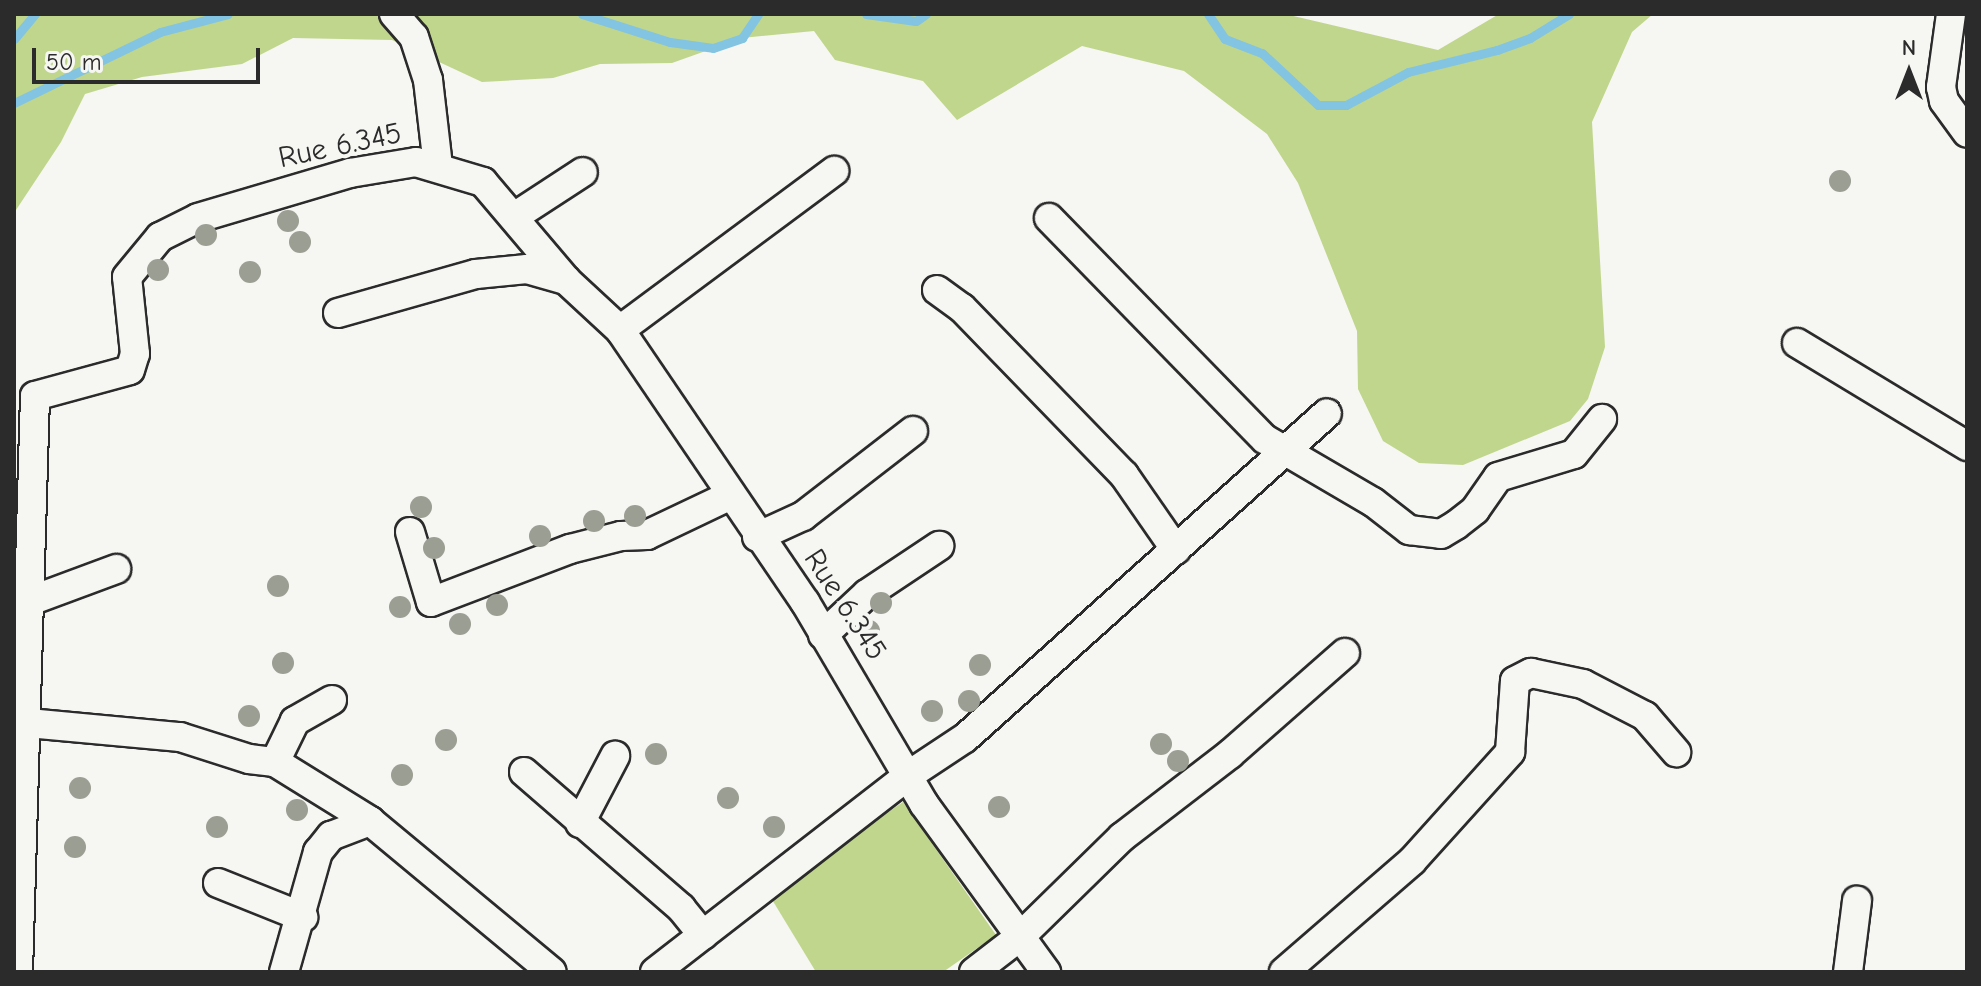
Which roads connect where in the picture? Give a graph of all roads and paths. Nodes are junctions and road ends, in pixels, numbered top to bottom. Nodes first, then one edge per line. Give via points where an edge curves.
1 (394, 14) edge
2 (1951, 14) edge
3 (1967, 133) edge
4 (438, 166) junction
5 (834, 171) dead end
6 (583, 172) dead end
7 (514, 217) junction
8 (1049, 218) dead end
9 (566, 280) junction
10 (937, 290) dead end
11 (338, 313) dead end
12 (620, 330) junction
13 (1797, 343) dead end
14 (1602, 419) dead end
15 (913, 431) dead end
16 (1273, 445) junction
17 (1967, 446) edge
18 (729, 496) junction
19 (410, 532) dead end
20 (757, 537) junction
21 (939, 546) dead end
22 (1176, 550) junction
23 (116, 569) dead end
24 (30, 601) junction
25 (823, 635) junction
26 (1345, 653) dead end
27 (332, 700) dead end
28 (28, 723) junction
29 (1676, 752) dead end
30 (615, 756) dead end
31 (275, 762) junction
32 (524, 772) dead end
33 (909, 775) junction
34 (370, 821) junction
35 (580, 823) junction
36 (19, 825) edge
37 (218, 883) dead end
38 (1857, 901) dead end
39 (303, 917) junction
40 (703, 935) junction
41 (1022, 935) junction
42 (18, 972) edge
43 (284, 972) edge
44 (552, 972) edge
45 (655, 972) edge
46 (974, 972) edge
47 (1046, 972) edge
48 (1284, 972) edge
49 (1848, 972) edge

1 - 4 street via 414,37 428,80
2 - 3 street via 1941,87 1944,101
4 - 7 street, Rue 6.345 via 483,182
4 - 24 street, Rue 6.345 via 416,162 350,173 198,218 143,251 126,287 135,354 130,370 35,396
5 - 12 street
6 - 7 street
7 - 9 street, Rue 6.345
8 - 16 street
9 - 11 street via 527,269 476,274
9 - 12 street, Rue 6.345
10 - 22 street via 962,308 1124,475
12 - 18 street, Rue 6.345
13 - 17 street
14 - 16 street via 1574,454 1498,477 1475,510 1441,534 1409,530 1373,502
15 - 20 street via 803,516
16 - 22 street
18 - 19 street via 647,535 570,549 431,602
18 - 20 street, Rue 6.345
20 - 25 street, Rue 6.345
21 - 25 street via 867,594
22 - 33 street via 965,738
23 - 24 street
24 - 28 street, Rue 6.345
25 - 33 street, Rue 6.345
26 - 41 street via 1230,754 1122,837
27 - 31 street via 295,721
28 - 31 street via 180,737
28 - 36 street, Rue 6.345
29 - 48 street via 1645,716 1583,684 1531,673 1515,681 1510,752 1412,861
30 - 35 street
31 - 34 street
32 - 35 street
33 - 40 street
33 - 41 street, Rue 6.345 via 951,843
34 - 39 street via 331,836 318,852
34 - 44 street
35 - 40 street via 681,908
36 - 42 street, Rue 6.345
37 - 39 street
38 - 49 street
39 - 43 street
40 - 45 street
41 - 46 street
41 - 47 street, Rue 6.345

